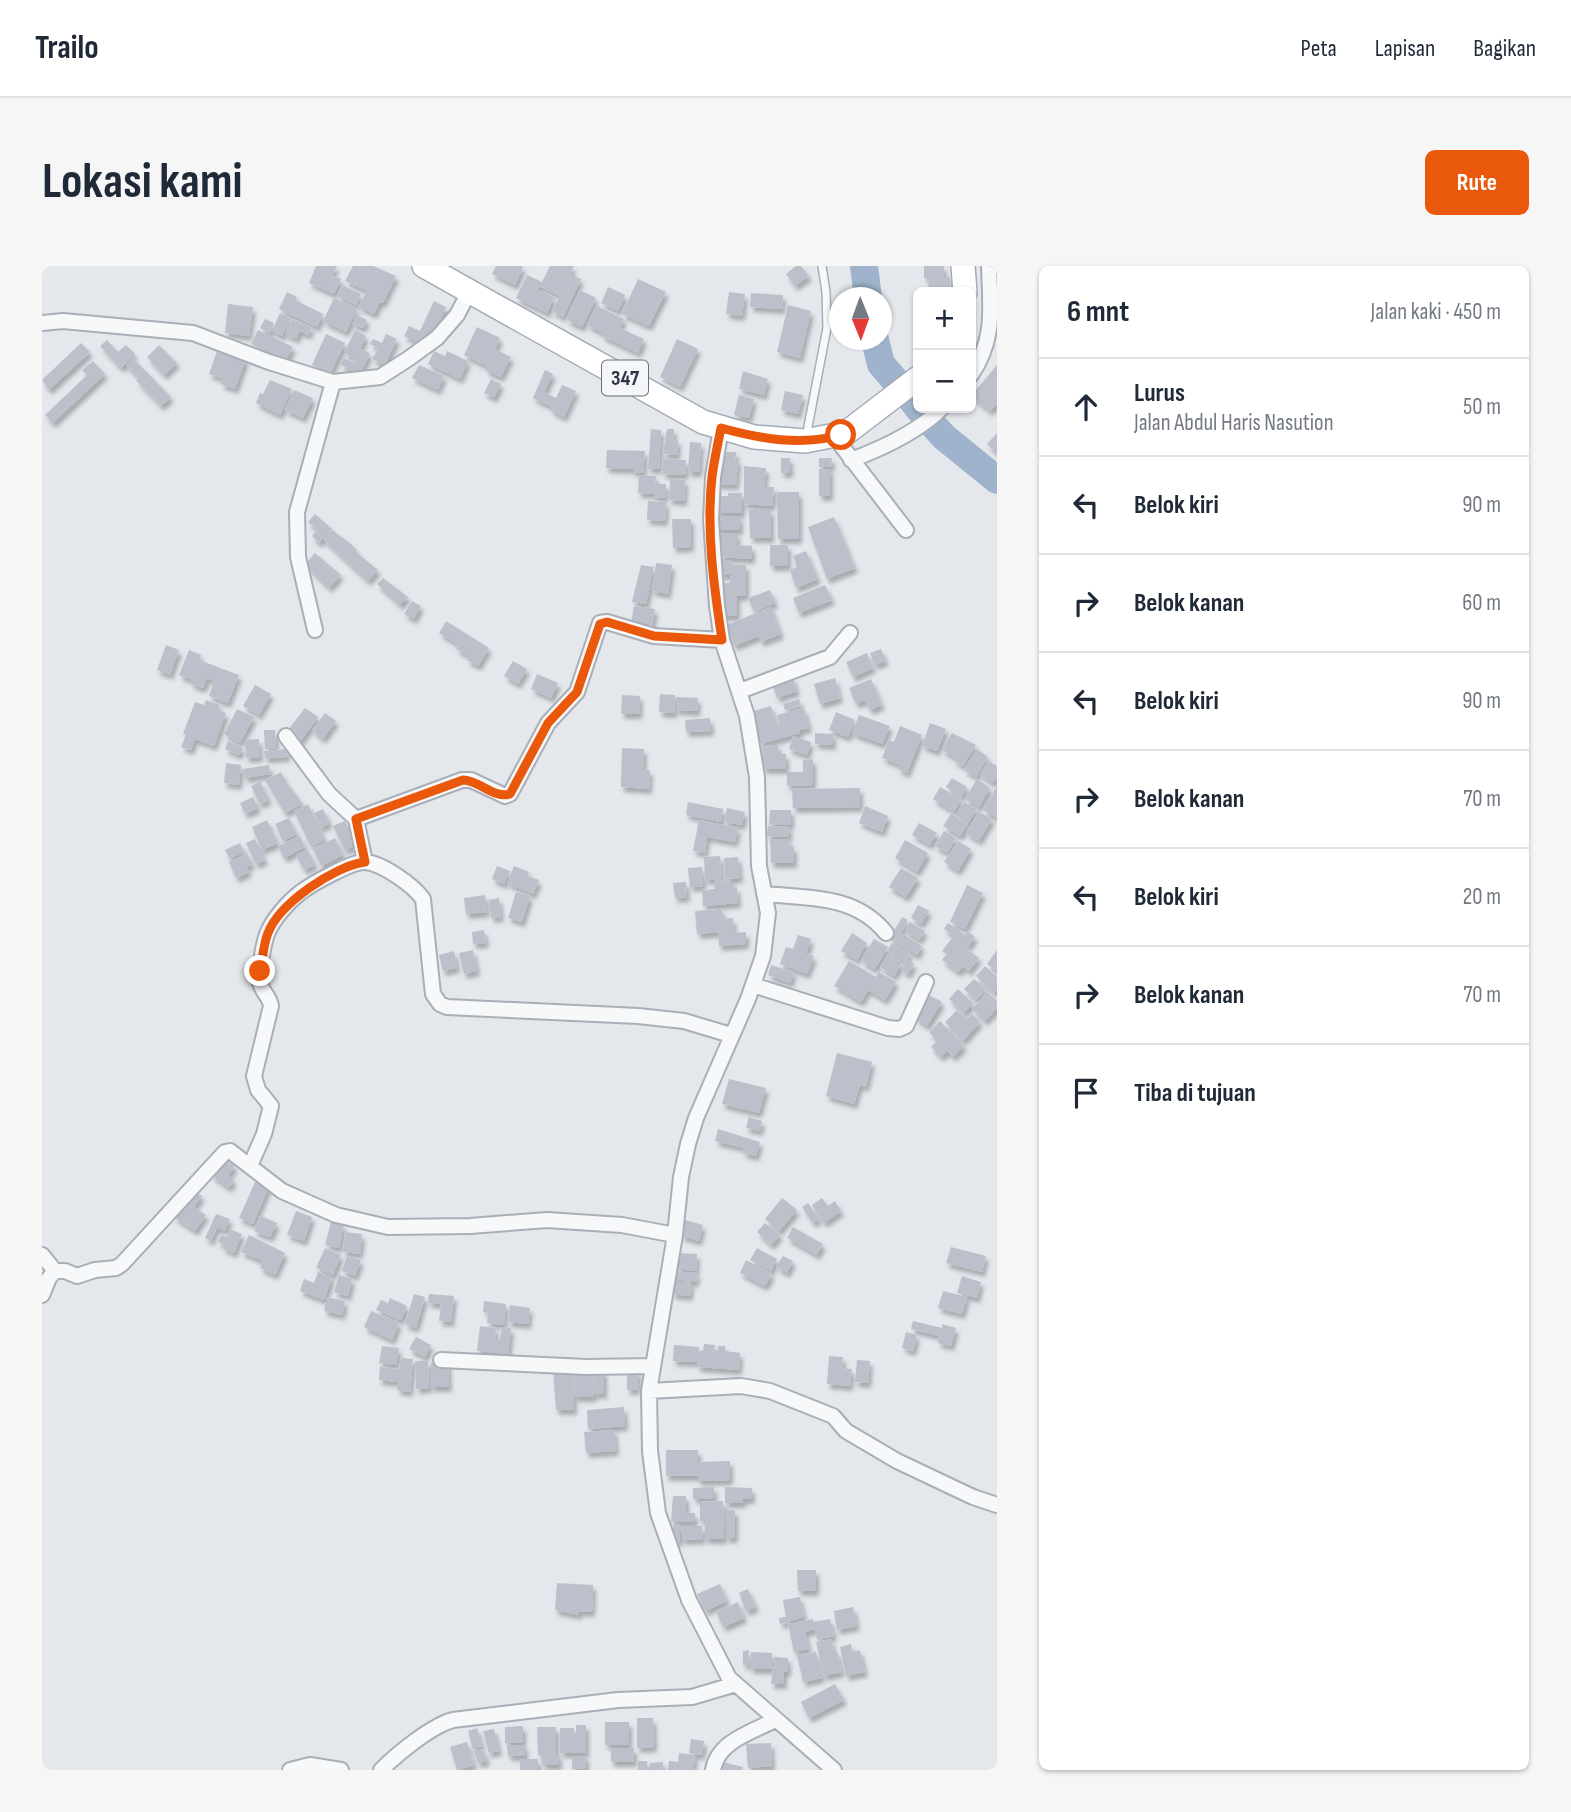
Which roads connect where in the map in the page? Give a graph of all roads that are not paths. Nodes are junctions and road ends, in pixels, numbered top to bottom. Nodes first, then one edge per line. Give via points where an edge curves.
1 (425, 266) edge
2 (822, 266) edge
3 (963, 266) edge
4 (989, 266) edge
5 (965, 287) edge
6 (469, 292) junction
7 (42, 323) edge
8 (976, 368) edge
9 (333, 382) junction
10 (913, 382) edge
11 (936, 413) edge
12 (721, 428) junction
13 (841, 434) junction
14 (805, 441) junction
15 (851, 460) junction
16 (906, 530) dead end
17 (315, 630) dead end
18 (850, 633) dead end
19 (722, 640) junction
20 (740, 691) junction
21 (286, 736) dead end
22 (356, 819) junction
23 (365, 862) junction
24 (764, 894) junction
25 (886, 933) dead end
26 (926, 982) dead end
27 (753, 985) junction
28 (731, 1035) junction
29 (250, 1166) junction
30 (675, 1234) junction
31 (42, 1255) edge
32 (55, 1271) junction
33 (42, 1295) edge
34 (441, 1360) dead end
35 (653, 1366) junction
36 (649, 1391) junction
37 (997, 1504) edge
38 (736, 1684) junction
39 (775, 1720) junction
40 (290, 1770) edge
41 (341, 1770) edge
42 (381, 1770) edge
43 (713, 1770) edge
44 (835, 1770) edge

1 - 6 main road, 347
2 - 14 lane via 827,328
3 - 5 main road
4 - 8 street via 989,339
6 - 9 street via 437,338 408,359 380,377
6 - 12 main road, 347
7 - 9 street via 193,333
9 - 17 street via 297,512 298,557
10 - 13 main road, 347
11 - 15 street via 884,447
12 - 14 main road, 347 via 754,437
12 - 19 street via 712,477 711,520
13 - 14 main road, 347
13 - 15 street
15 - 16 street
18 - 20 street via 823,661
19 - 20 street
19 - 22 street via 654,636 602,622 577,692 548,723 510,794 500,796 463,780
20 - 24 street via 757,777
21 - 22 street via 321,786
22 - 23 street
23 - 28 street via 404,880 423,899 433,994 440,1004 638,1016 684,1021
23 - 29 street via 302,892 268,933 260,983 271,1006 254,1076 271,1106
24 - 25 street via 846,905 868,914
24 - 27 street via 767,924
26 - 27 street via 906,1026 893,1029
27 - 28 street
28 - 30 street via 688,1144
29 - 30 street via 282,1191 336,1215 388,1227 547,1220
29 - 32 street via 233,1151 225,1152 116,1268 77,1276
30 - 35 street
31 - 32 street
32 - 33 street
34 - 35 street
35 - 36 street
36 - 37 street via 741,1386 770,1391 833,1416 846,1431 897,1461
36 - 38 street via 649,1451 658,1513 689,1600
38 - 39 street
38 - 42 street via 692,1697 618,1700 453,1720
39 - 43 street via 720,1751
39 - 44 street
40 - 41 street via 310,1765

